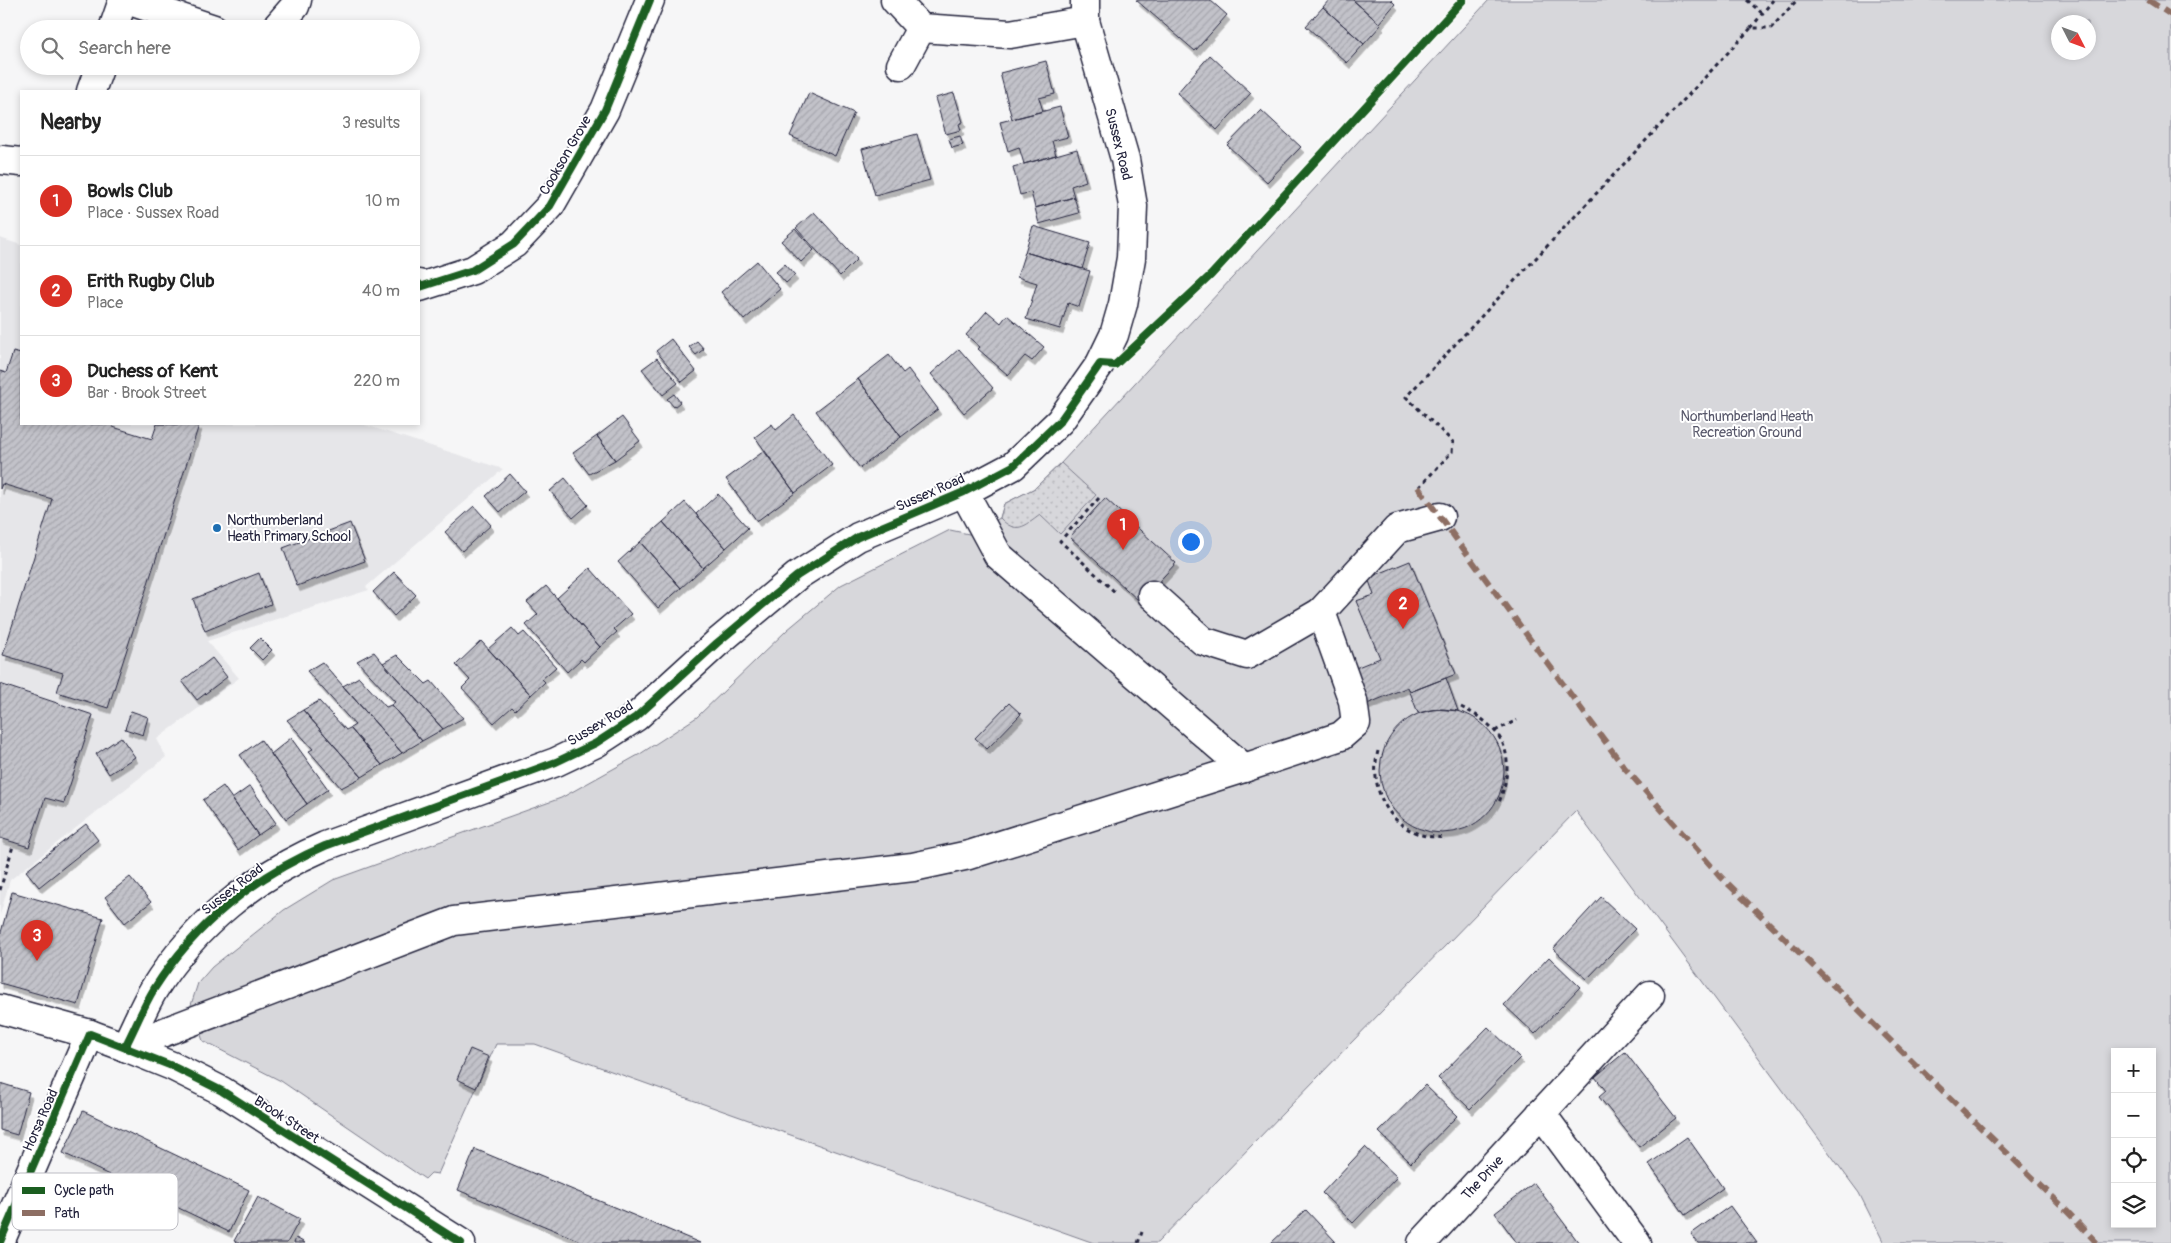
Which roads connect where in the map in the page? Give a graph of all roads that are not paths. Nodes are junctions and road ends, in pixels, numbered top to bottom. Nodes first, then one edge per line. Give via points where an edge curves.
1 (123, 0) edge
2 (127, 0) edge
3 (297, 0) edge
4 (650, 0) edge
5 (895, 0) edge
6 (1085, 11) edge
7 (116, 20) edge
8 (187, 20) edge
9 (282, 20) edge
10 (921, 28) junction
11 (901, 66) dead end
12 (97, 75) edge
13 (91, 90) edge
14 (420, 287) edge
15 (964, 492) junction
16 (1440, 517) dead end
17 (1152, 595) road end
18 (1321, 612) junction
19 (1244, 768) junction
20 (1650, 995) dead end
21 (0, 1009) edge
22 (90, 1034) junction
23 (125, 1047) junction
24 (1541, 1113) junction
25 (30, 1173) edge
26 (12, 1214) edge
27 (0, 1242) edge
28 (460, 1243) edge
29 (1422, 1243) edge
30 (1637, 1243) edge

1 - 7 street
2 - 8 street
3 - 9 street
4 - 14 street, Cookson Grove via 605,110 550,206 514,244 473,270
5 - 10 street
6 - 10 street, Sussex Road via 1010,34
6 - 15 street, Sussex Road via 1126,159 1133,206 1131,258 1124,304 1100,364 1060,421 1013,466
10 - 11 street
12 - 13 street
15 - 19 street via 998,554
15 - 23 street, Sussex Road via 858,537 797,576 636,717 596,743 556,762 325,846 291,861 244,892 181,950 153,990
16 - 18 street via 1397,529
17 - 18 street via 1203,642 1247,655
18 - 19 street via 1353,701 1356,723 1341,736
19 - 23 street via 969,855 913,867 454,921
20 - 24 street, The Drive
21 - 22 street, Brook Street
22 - 23 street, Brook Street
22 - 25 street, Horsa Road
23 - 28 street, Brook Street via 222,1091
24 - 29 street, The Drive
24 - 30 street
26 - 27 street, Horsa Road

